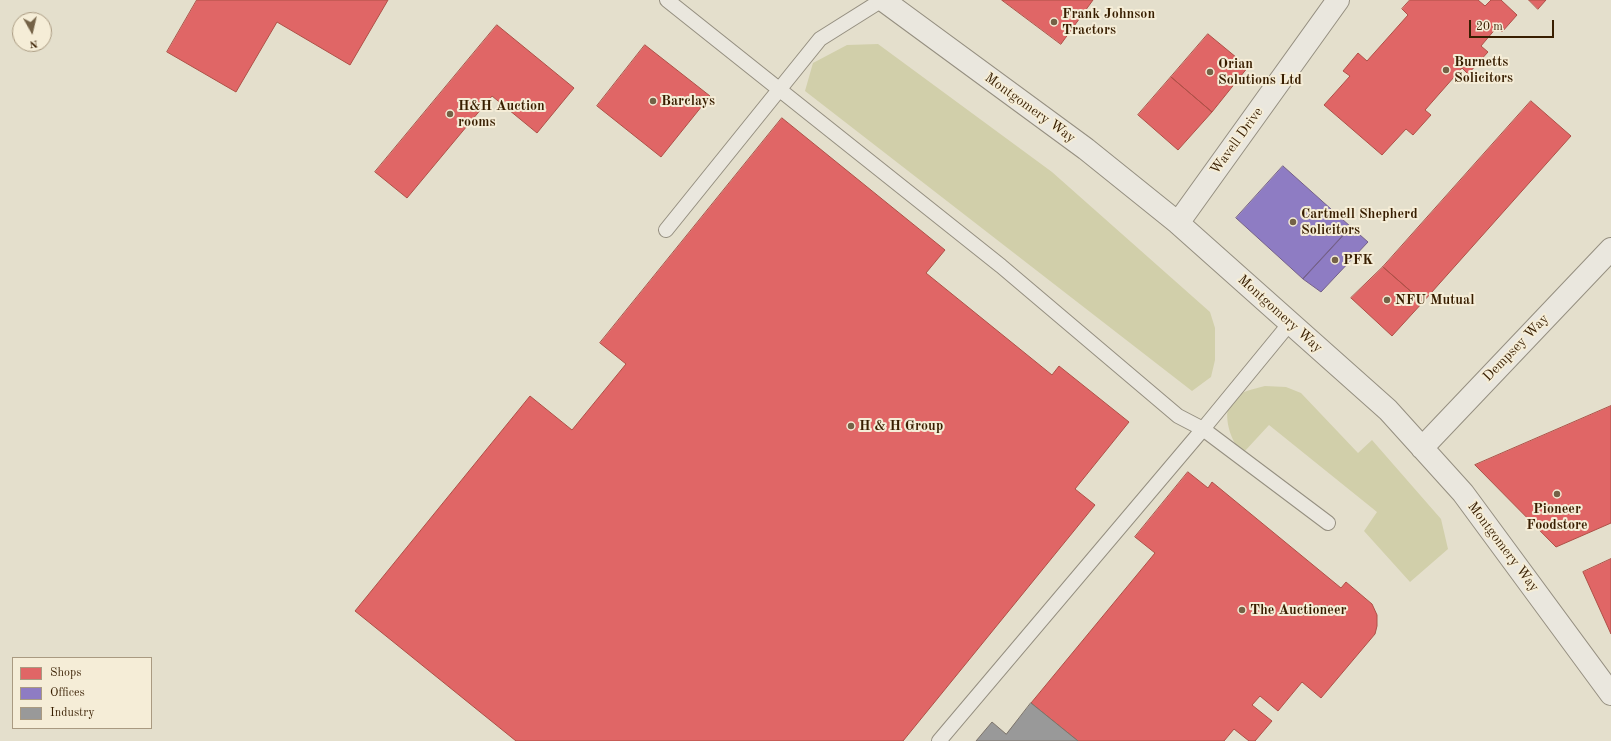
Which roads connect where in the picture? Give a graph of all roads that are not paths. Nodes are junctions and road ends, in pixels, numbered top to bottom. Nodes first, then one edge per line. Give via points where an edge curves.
1 (667, 0) edge
2 (882, 0) edge
3 (1338, 0) edge
4 (779, 90) junction
5 (1178, 223) junction
6 (666, 230) dead end
7 (1611, 250) edge
8 (1290, 323) junction
9 (1203, 429) junction
10 (1422, 448) junction
11 (1328, 523) dead end
12 (1611, 694) edge
13 (939, 741) edge

1 - 4 lane
2 - 4 lane via 820,39
2 - 5 street, Montgomery Way via 1086,149
3 - 5 street, Wavell Drive
4 - 6 lane
4 - 9 lane via 1001,266 1178,416
5 - 8 street, Montgomery Way
7 - 10 street, Dempsey Way
8 - 9 lane
8 - 10 street, Montgomery Way via 1388,410
9 - 11 lane
9 - 13 lane
10 - 12 street, Montgomery Way via 1463,493

